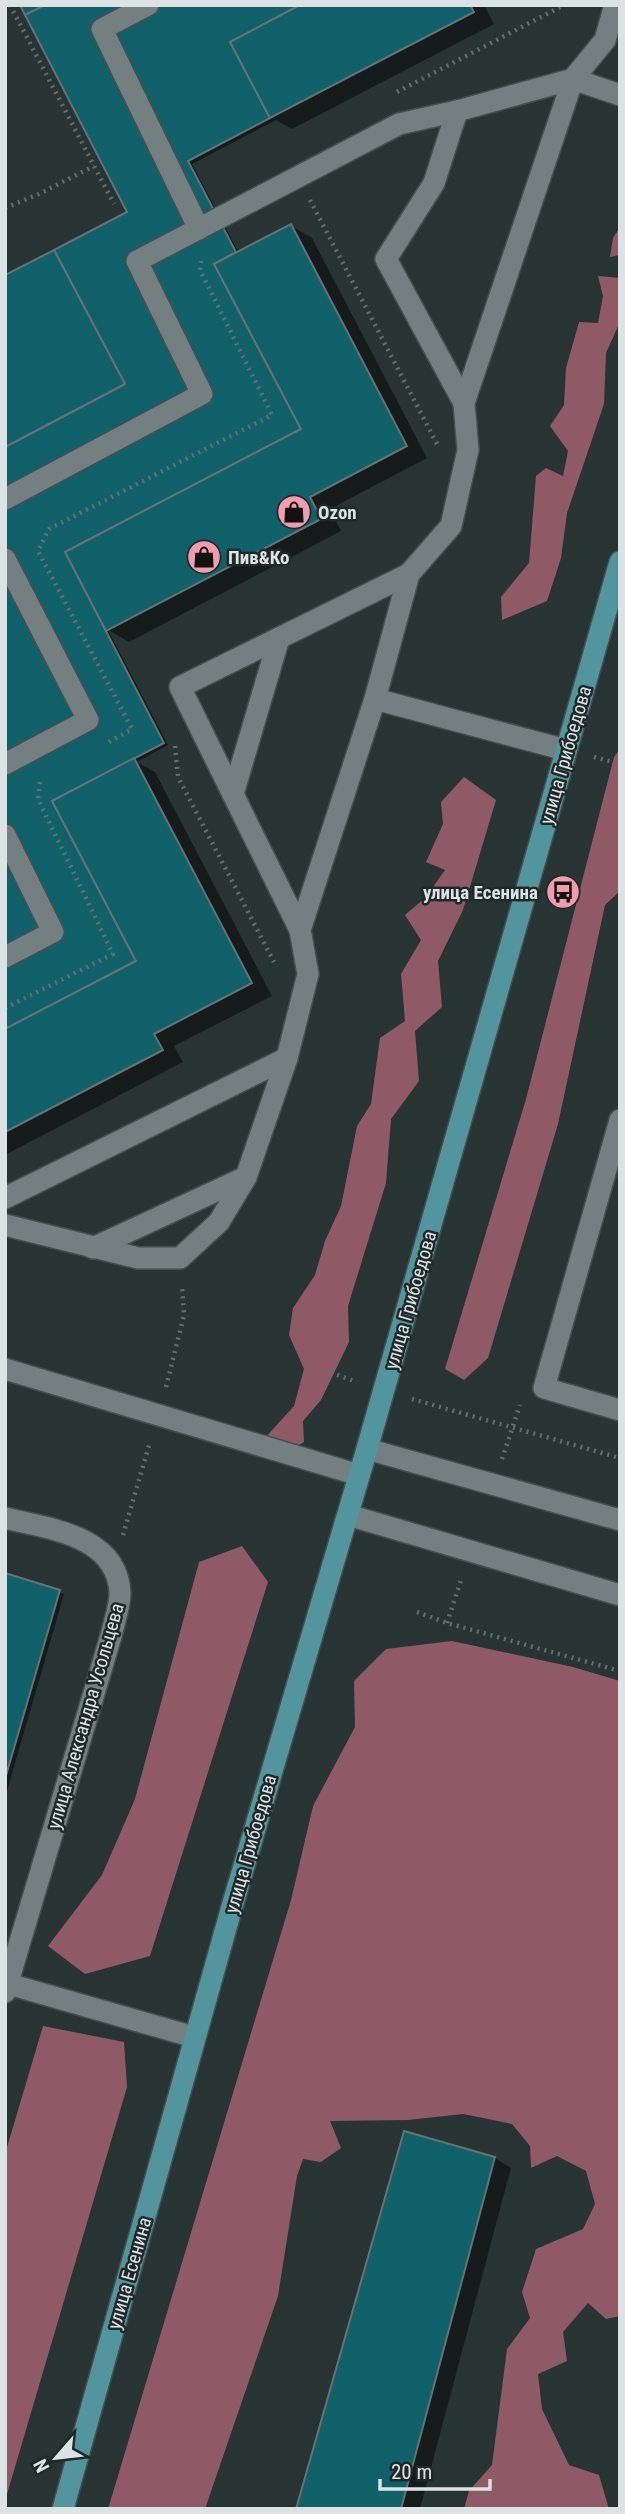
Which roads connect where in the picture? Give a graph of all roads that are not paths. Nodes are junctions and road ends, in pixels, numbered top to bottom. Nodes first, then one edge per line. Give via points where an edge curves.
1 (148, 5) edge
2 (615, 5) edge
3 (573, 79) junction
4 (620, 95) edge
5 (457, 111) junction
6 (199, 229) junction
7 (464, 402) junction
8 (5, 499) edge
9 (5, 559) edge
10 (620, 562) edge
11 (409, 575) junction
12 (279, 638) junction
13 (375, 699) junction
14 (566, 750) junction
15 (5, 764) edge
16 (233, 794) junction
17 (5, 835) edge
18 (300, 930) junction
19 (5, 957) edge
20 (287, 1058) junction
21 (620, 1120) edge
22 (246, 1177) junction
23 (5, 1198) edge
24 (5, 1225) edge
25 (93, 1248) junction
26 (5, 1368) edge
27 (620, 1410) edge
28 (367, 1449) junction
29 (359, 1475) junction
30 (348, 1515) junction
31 (5, 1518) edge
32 (620, 1520) edge
33 (620, 1595) edge
34 (6, 1986) edge
35 (194, 2037) junction
36 (63, 2509) edge

1 - 6 street via 102,29
2 - 3 street via 605,40
3 - 4 street
3 - 5 street
3 - 7 street
5 - 6 street via 399,124
5 - 7 street via 434,183 386,259
6 - 8 street via 137,261 202,394
7 - 11 street via 468,450 451,526
9 - 15 street via 88,720
10 - 14 main road, улица Грибоедова
11 - 12 street
11 - 13 street
12 - 16 street
12 - 16 street via 180,687
13 - 14 street
13 - 18 street
14 - 28 main road, улица Грибоедова
16 - 18 street
17 - 19 street via 53,932
18 - 20 street via 308,974
20 - 22 street
20 - 23 street
21 - 27 street via 544,1388
22 - 25 street
22 - 25 street via 219,1222 180,1258 138,1258
24 - 25 street
26 - 29 street
28 - 29 main road, улица Грибоедова
28 - 32 street
29 - 30 main road, улица Грибоедова
30 - 33 street
30 - 35 main road, улица Грибоедова
31 - 34 street, улица Александра Усольцева via 83,1538 113,1566 120,1594
34 - 35 street
35 - 36 main road, улица Есенина

